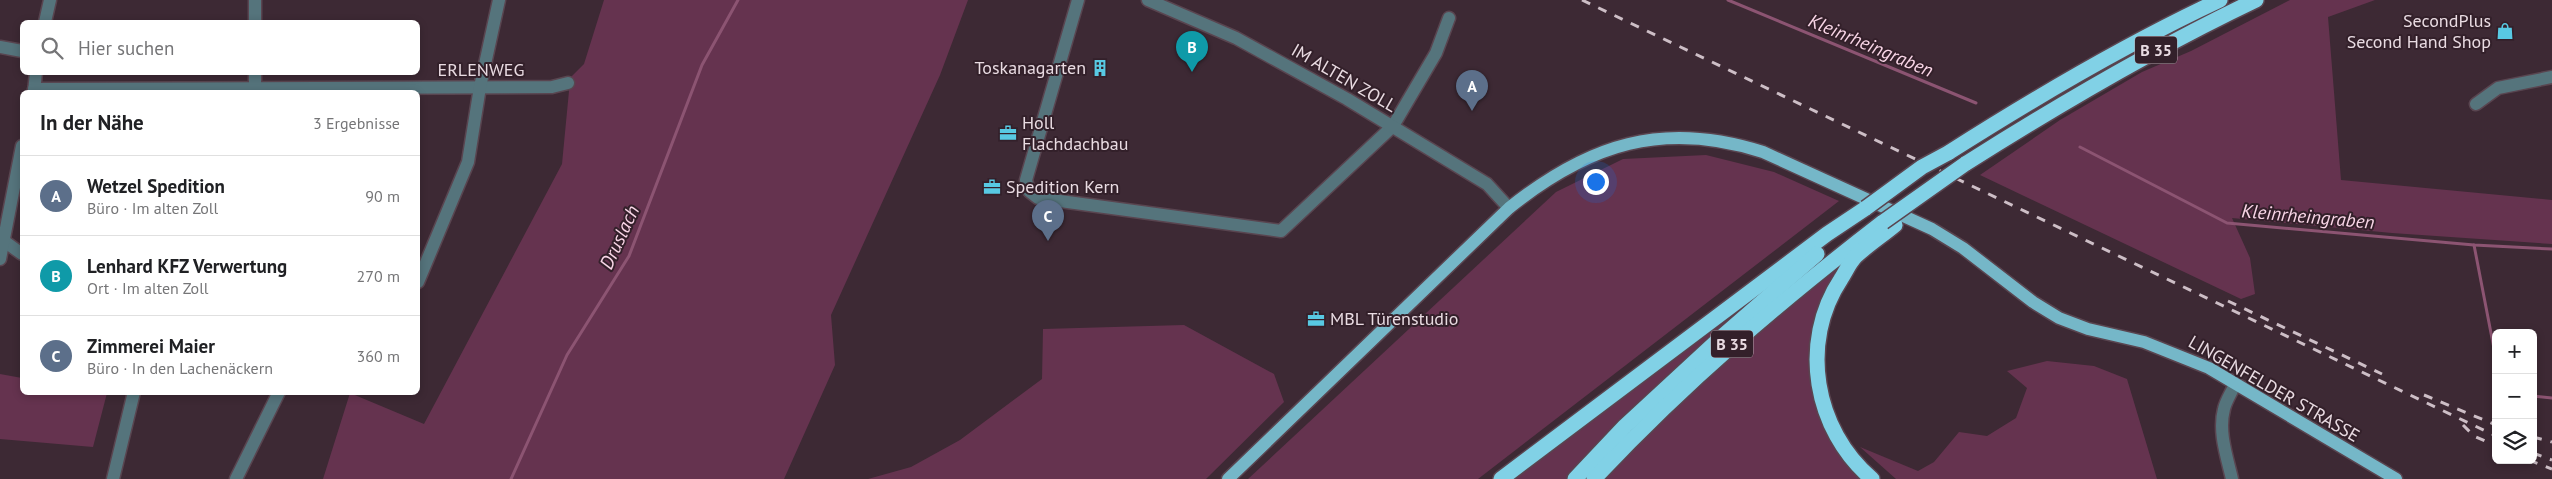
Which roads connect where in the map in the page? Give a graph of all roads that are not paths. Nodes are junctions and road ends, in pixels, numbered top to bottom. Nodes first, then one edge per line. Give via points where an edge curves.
1 (50, 0) edge
2 (255, 0) edge
3 (499, 0) edge
4 (1078, 0) edge
5 (1148, 0) edge
6 (2220, 0) edge
7 (2256, 0) edge
8 (1449, 18) dead end
9 (45, 20) edge
10 (255, 20) edge
11 (0, 46) edge
12 (20, 51) edge
13 (36, 75) edge
14 (255, 75) edge
15 (2552, 76) edge
16 (568, 83) dead end
17 (480, 87) junction
18 (34, 90) edge
19 (255, 90) edge
20 (400, 90) edge
21 (2476, 104) dead end
22 (1393, 126) junction
23 (20, 155) edge
24 (1509, 208) junction
25 (1879, 217) junction
26 (2, 239) edge
27 (20, 252) edge
28 (0, 259) edge
29 (420, 277) edge
30 (2235, 384) junction
31 (133, 395) edge
32 (277, 395) edge
33 (113, 479) edge
34 (236, 479) edge
35 (1228, 479) edge
36 (1500, 479) edge
37 (1575, 479) edge
38 (1594, 479) edge
39 (1872, 479) edge
40 (2232, 479) edge
41 (2396, 479) edge

1 - 9 street
2 - 10 street
3 - 17 street
4 - 22 street via 1026,180 1029,191 1038,198 1281,231
5 - 22 street, IM ALTEN ZOLL via 1255,48
6 - 25 highway, B 35, bridge via 2127,47 1948,153
7 - 25 highway, B 35, bridge via 2057,105 1935,185
8 - 22 street via 1436,53
11 - 12 street
13 - 18 street
14 - 19 street
15 - 21 street via 2498,88
16 - 17 street, ERLENWEG via 552,87
17 - 20 street, ERLENWEG
17 - 29 street via 468,162
19 - 20 street, ERLENWEG
22 - 24 street, IM ALTEN ZOLL via 1487,184
23 - 26 street
24 - 30 main road, LINGENFELDER STRASSE via 1562,170 1602,151 1658,138 1739,144 1793,164 1932,229 2059,318 2088,330 2131,338 2180,355
24 - 35 main road, LINGENFELDER STRASSE
25 - 36 highway via 1827,234
25 - 37 highway via 1811,259 1716,341
25 - 38 highway, B 35 via 1729,346
25 - 39 highway via 1831,294 1819,329 1817,374 1823,410 1844,451
26 - 27 street
26 - 28 street
30 - 40 street via 2224,408 2222,422
30 - 41 main road, LINGENFELDER STRASSE
31 - 33 street
32 - 34 street

